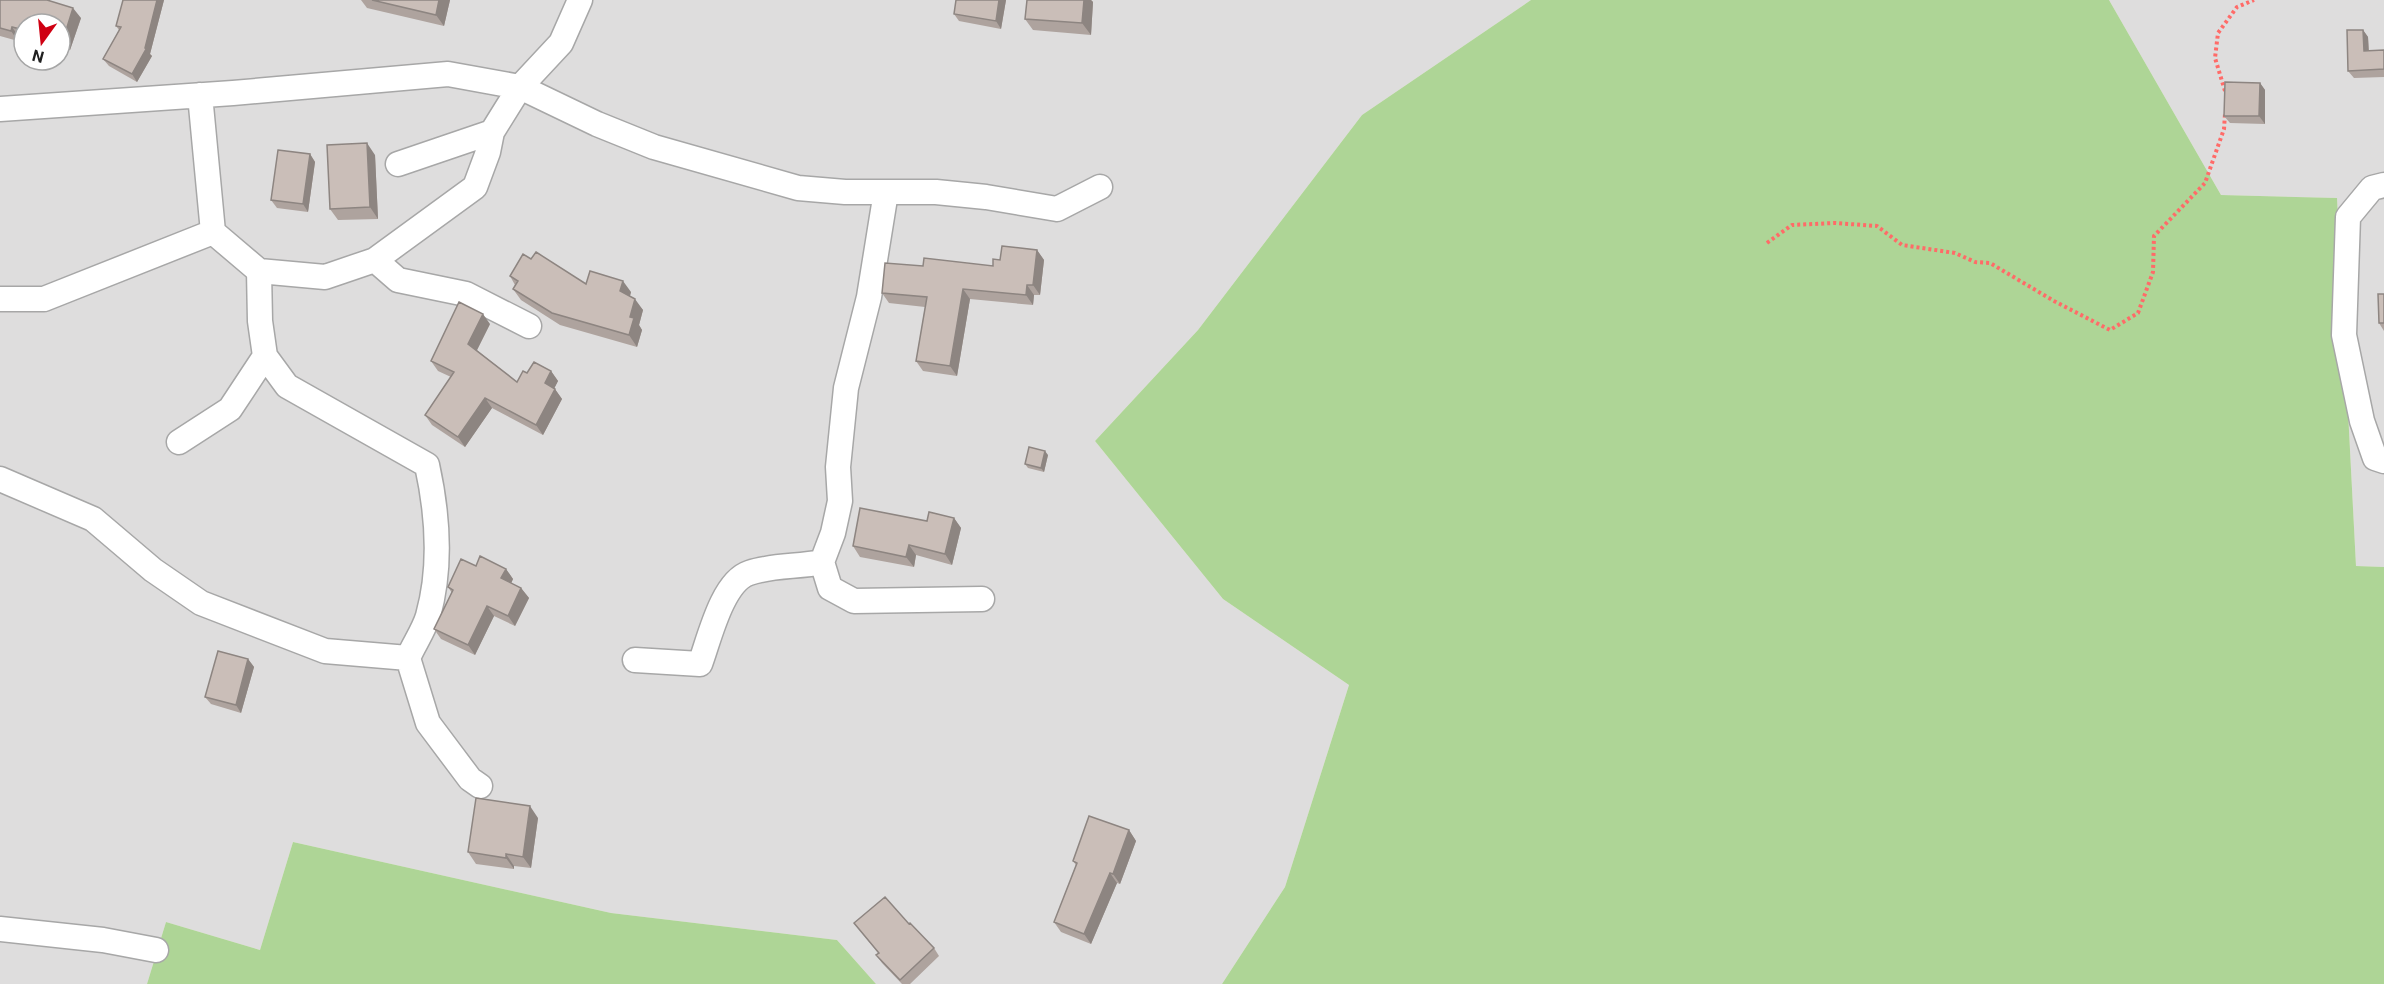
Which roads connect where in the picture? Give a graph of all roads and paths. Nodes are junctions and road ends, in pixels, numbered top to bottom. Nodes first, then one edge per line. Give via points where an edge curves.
1 (580, 0) edge
2 (2254, 0) edge
3 (520, 87) junction
4 (200, 95) junction
5 (2225, 97) edge
6 (2225, 108) edge
7 (0, 109) edge
8 (492, 132) junction
9 (398, 164) dead end
10 (2384, 185) edge
11 (1100, 187) dead end
12 (886, 192) junction
13 (213, 231) junction
14 (1767, 243) dead end
15 (375, 260) junction
16 (259, 271) junction
17 (0, 299) edge
18 (529, 326) dead end
19 (265, 356) junction
20 (179, 442) dead end
21 (2384, 461) edge
22 (0, 478) edge
23 (822, 562) junction
24 (982, 599) dead end
25 (408, 658) junction
26 (635, 660) dead end
27 (480, 786) dead end
28 (0, 929) edge
29 (156, 950) dead end

1 - 3 street via 561,43
2 - 5 path via 2237,7 2218,33 2215,58
3 - 4 street via 448,74
3 - 8 street
3 - 12 street via 654,147 798,188
4 - 7 street
4 - 13 street
6 - 14 path via 2224,129 2205,183 2154,236 2153,272 2138,313 2110,330 1990,263 1902,245 1877,226 1792,225
8 - 9 street
8 - 15 street via 475,187
10 - 21 street via 2372,188 2348,217 2343,335 2362,421 2375,458
11 - 12 street via 1057,209 986,196
12 - 23 street via 869,297 846,388 838,467 840,501
13 - 16 street
13 - 17 street via 44,299
15 - 16 street via 326,277
15 - 18 street via 398,280 466,294
16 - 19 street
19 - 20 street via 230,409
19 - 25 street via 286,386 427,465 435,503 438,555 428,617
22 - 25 street via 93,519 153,570 201,603 325,651
23 - 24 street via 830,588 854,601
23 - 26 street via 747,573 732,585 700,664
25 - 27 street via 428,723 470,779
28 - 29 street

